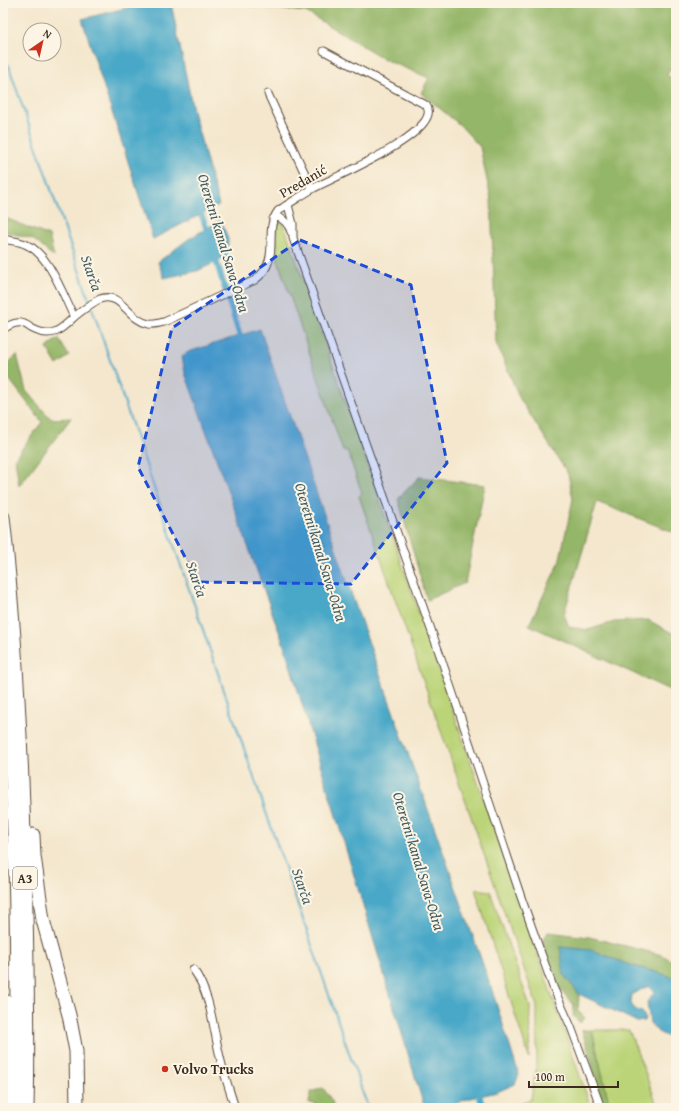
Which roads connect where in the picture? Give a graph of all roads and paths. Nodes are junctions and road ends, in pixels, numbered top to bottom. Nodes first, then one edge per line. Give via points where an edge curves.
1 (324, 51) dead end
2 (268, 94) dead end
3 (312, 189) junction
4 (288, 205) junction
5 (273, 219) junction
6 (293, 238) junction
7 (3, 239) edge
8 (74, 317) junction
9 (3, 329) edge
10 (3, 518) edge
11 (3, 632) edge
12 (22, 744) junction
13 (14, 853) junction
14 (193, 969) dead end
15 (4, 1108) edge
16 (16, 1108) edge
17 (27, 1108) edge
18 (77, 1108) edge
19 (235, 1108) edge
20 (601, 1108) edge

1 - 3 street, Predanić via 420,101 429,108 429,114 426,122 404,142
2 - 3 street
3 - 4 street, Predanić
4 - 5 street, Predanić via 278,210
4 - 6 street via 293,224
5 - 6 street via 280,218 289,225
5 - 8 street, Predanić via 272,244 264,273 244,286 164,322 150,325 133,317 117,299 100,299
6 - 20 street via 440,655 521,897
7 - 8 street via 29,245 41,256 54,274
8 - 9 street, Predanić via 53,333 45,334 19,322
10 - 12 highway, A3
11 - 13 highway, A3 via 10,730
12 - 17 highway, A3
12 - 18 highway via 29,758 34,856 43,920 69,1015 76,1051
13 - 15 highway via 8,882 10,964
13 - 16 highway, A3
14 - 19 street via 206,998

